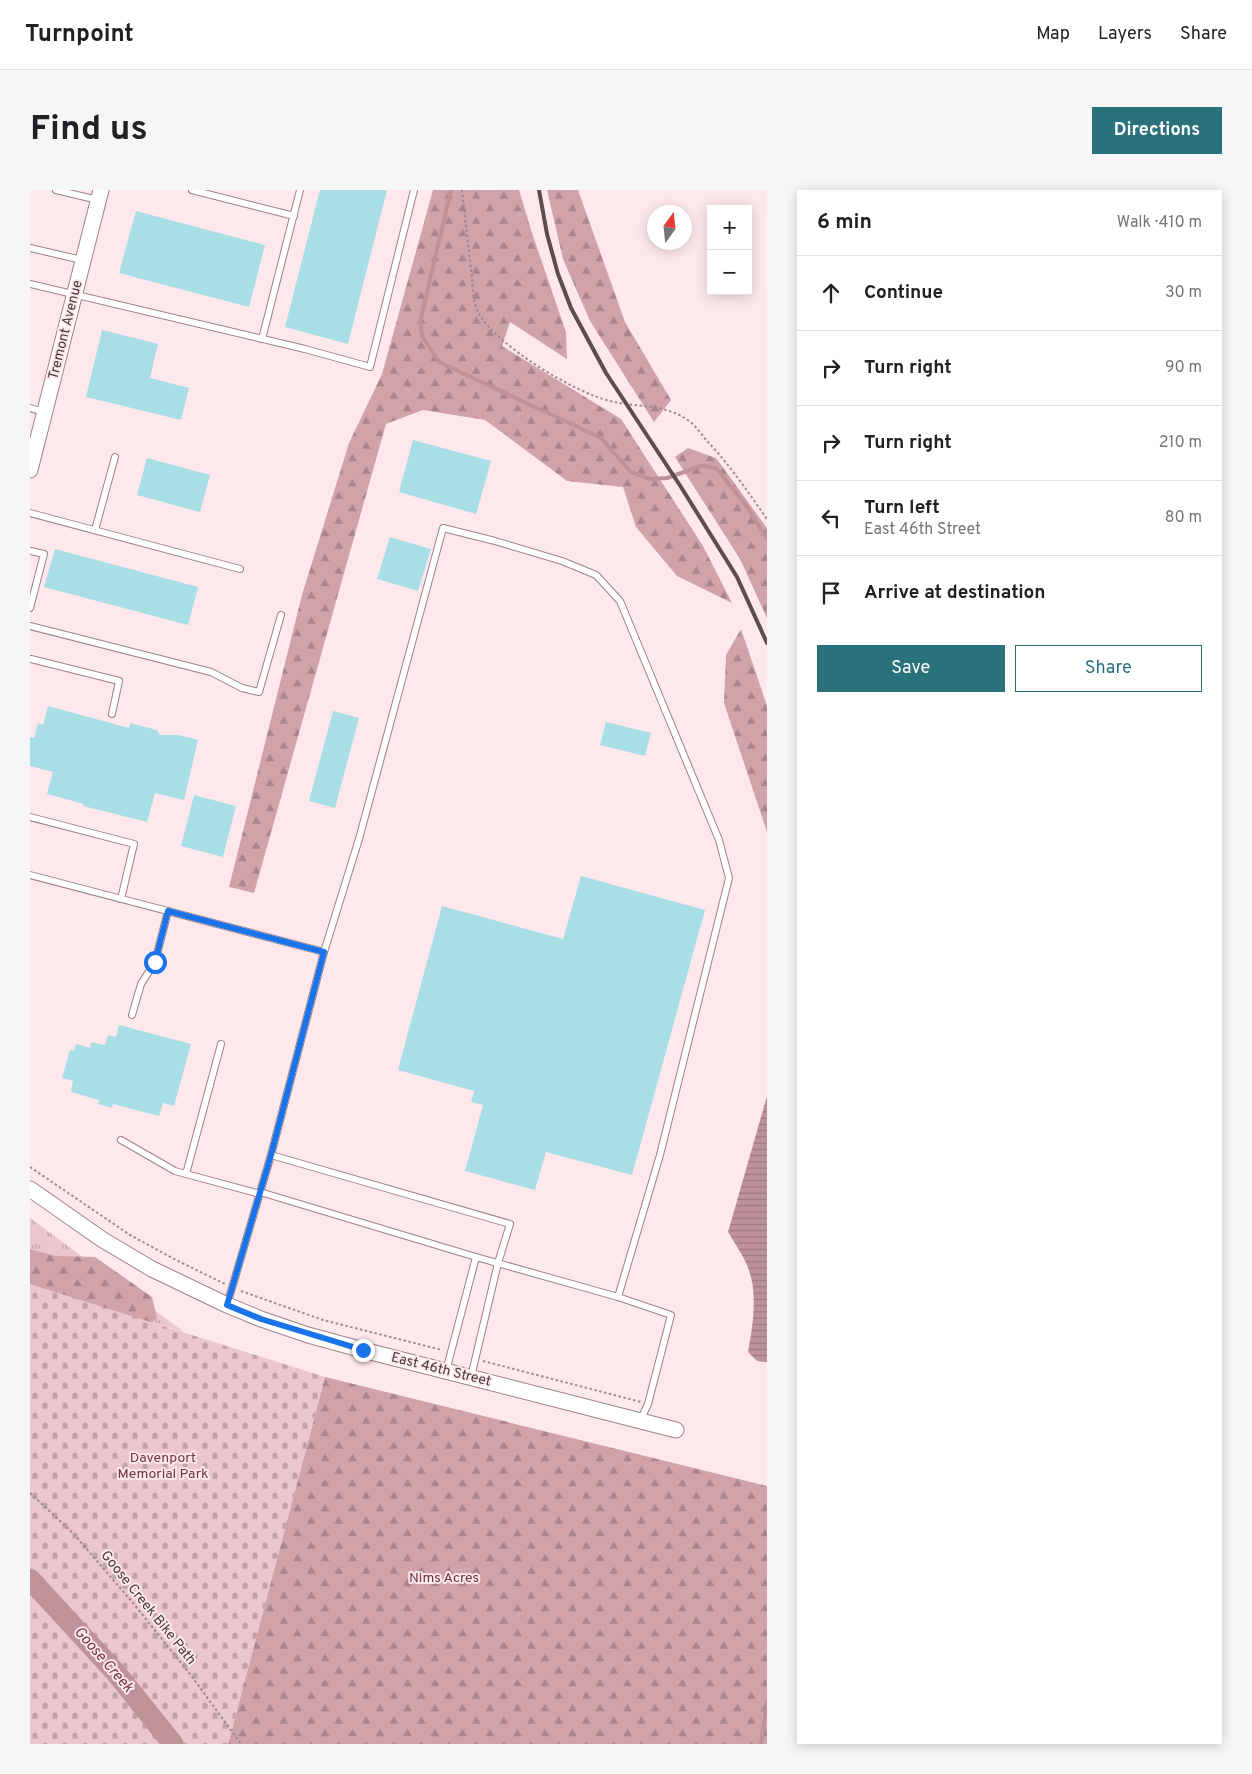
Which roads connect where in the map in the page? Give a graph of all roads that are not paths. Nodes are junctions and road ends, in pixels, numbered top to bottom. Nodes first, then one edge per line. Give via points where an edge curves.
1 (56, 190) edge
2 (192, 190) edge
3 (300, 190) edge
4 (414, 190) edge
5 (100, 195) edge
6 (294, 216) junction
7 (30, 248) edge
8 (83, 260) junction
9 (30, 284) edge
10 (74, 295) junction
11 (262, 339) junction
12 (30, 408) edge
13 (45, 412) junction
14 (115, 457) dead end
15 (30, 470) edge
16 (30, 513) edge
17 (95, 530) junction
18 (30, 551) edge
19 (240, 569) dead end
20 (30, 608) edge
21 (281, 615) dead end
22 (30, 626) edge
23 (30, 659) edge
24 (112, 714) dead end
25 (30, 818) edge
26 (30, 875) edge
27 (121, 899) junction
28 (168, 911) junction
29 (324, 952) junction
30 (132, 1015) dead end
31 (221, 1044) dead end
32 (121, 1140) dead end
33 (271, 1155) junction
34 (186, 1174) junction
35 (30, 1189) edge
36 (260, 1193) junction
37 (476, 1257) junction
38 (498, 1263) junction
39 (618, 1297) junction
40 (227, 1305) junction
41 (446, 1371) junction
42 (471, 1377) junction
43 (640, 1421) junction
44 (676, 1430) dead end

1 - 5 lane
2 - 6 lane
3 - 6 lane
4 - 11 lane via 370,367
5 - 8 street, Tremont Avenue
6 - 11 lane
7 - 8 lane
8 - 10 street, Tremont Avenue
9 - 10 lane
10 - 11 lane
10 - 13 street, Tremont Avenue
12 - 13 lane
13 - 15 street, Tremont Avenue
14 - 17 lane
16 - 17 lane
17 - 19 lane
18 - 20 lane via 44,554
21 - 22 lane via 259,692 242,688 210,672
23 - 24 lane via 119,681
25 - 27 lane via 134,844
26 - 27 lane
27 - 28 lane
28 - 29 lane
28 - 30 lane via 155,962 141,984
29 - 33 lane
29 - 39 lane via 359,839 443,528 562,561 596,575 620,602 719,840 729,878 660,1155
31 - 34 lane
32 - 34 lane
33 - 36 lane
33 - 38 lane via 510,1224
34 - 36 lane
35 - 40 street, East 46th Street via 103,1240 152,1269
36 - 37 lane
36 - 40 lane
37 - 38 lane
37 - 41 lane
38 - 39 lane
38 - 42 lane
39 - 43 lane via 671,1315 648,1404
40 - 41 street, East 46th Street via 308,1334
41 - 42 street, East 46th Street
42 - 43 street, East 46th Street
43 - 44 street, East 46th Street

